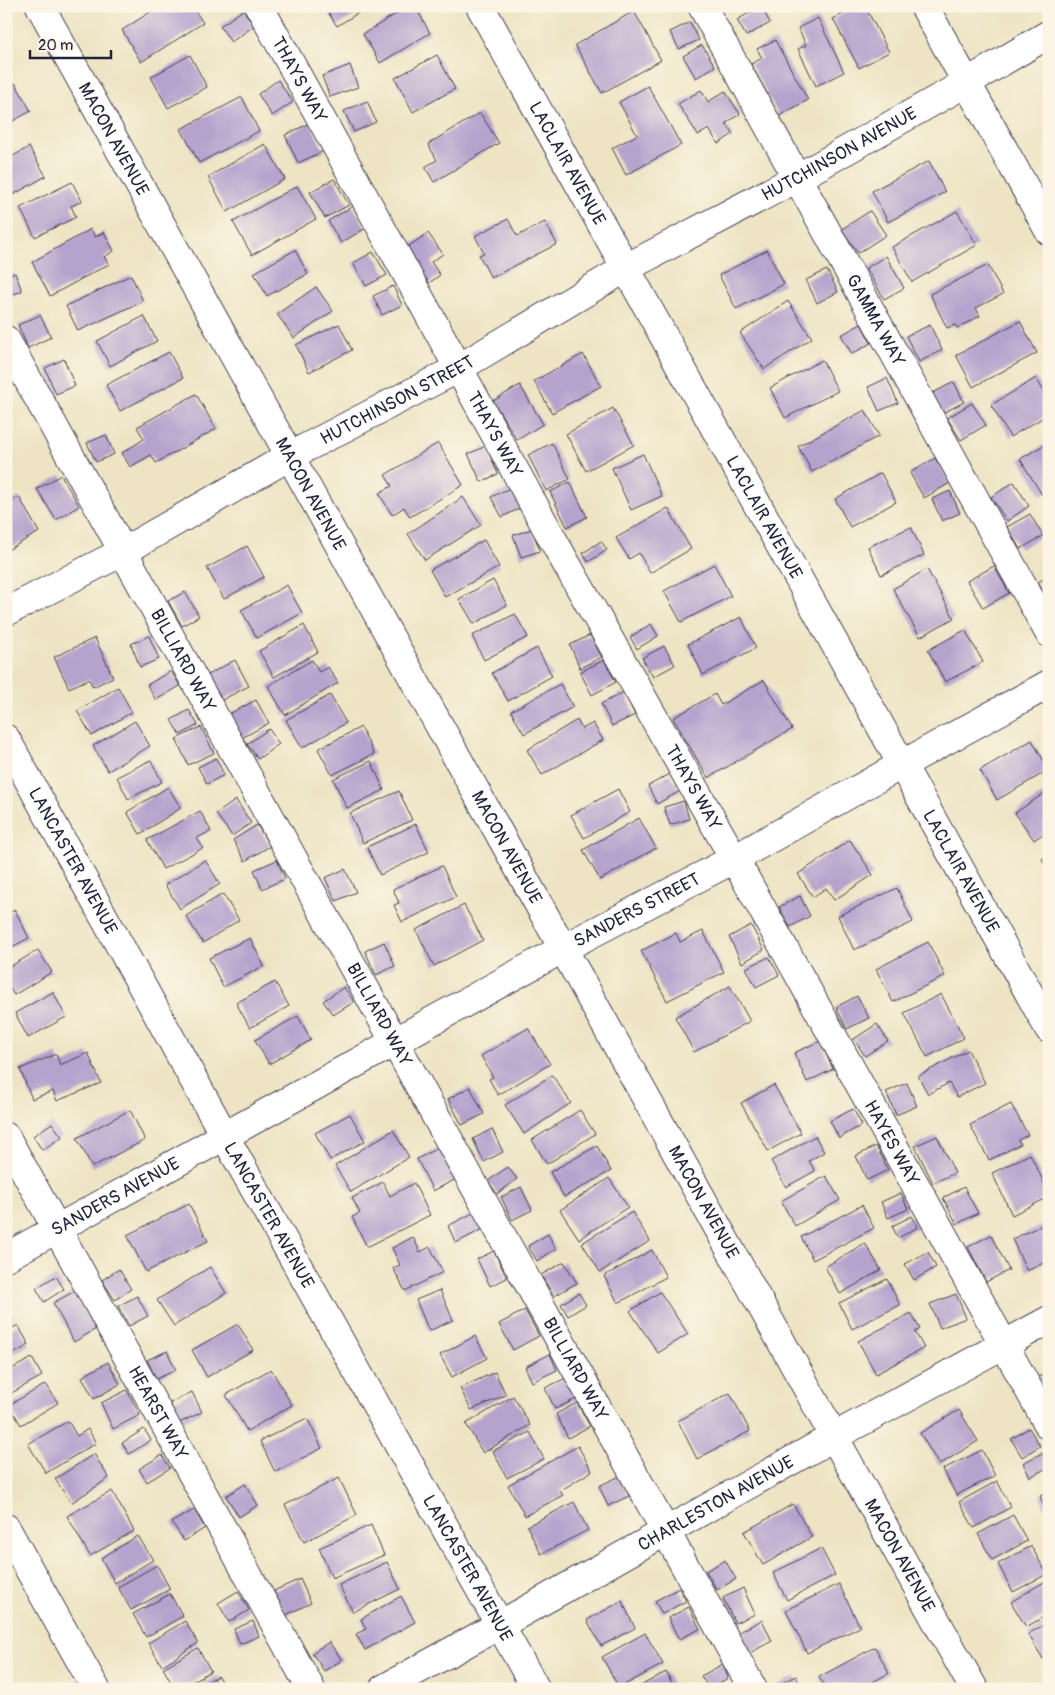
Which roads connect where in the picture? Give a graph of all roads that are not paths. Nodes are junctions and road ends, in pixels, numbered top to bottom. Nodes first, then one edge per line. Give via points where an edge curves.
1 (40, 6) edge
2 (259, 6) edge
3 (480, 6) edge
4 (702, 6) edge
5 (924, 6) edge
6 (1049, 34) edge
7 (966, 83) junction
8 (797, 178) junction
9 (1049, 231) edge
10 (626, 268) junction
11 (6, 340) edge
12 (460, 368) junction
13 (290, 456) junction
14 (124, 551) junction
15 (6, 612) edge
16 (1049, 633) edge
17 (1049, 684) edge
18 (6, 739) edge
19 (901, 765) junction
20 (734, 859) junction
21 (564, 948) junction
22 (1049, 1029) edge
23 (395, 1041) junction
24 (224, 1135) junction
25 (6, 1137) edge
26 (57, 1228) junction
27 (6, 1257) edge
28 (1049, 1320) edge
29 (1003, 1345) junction
30 (1049, 1426) edge
31 (835, 1436) junction
32 (6, 1528) edge
33 (666, 1532) junction
34 (500, 1624) junction
35 (96, 1689) edge
36 (311, 1689) edge
37 (383, 1689) edge
38 (536, 1689) edge
39 (753, 1689) edge
40 (974, 1689) edge

1 - 13 street, MACON AVENUE
2 - 12 street, THAYS WAY
3 - 10 street, LACLAIR AVENUE
4 - 8 street, GAMMA WAY
5 - 7 street
6 - 7 street, HUTCHINSON AVENUE
7 - 8 street, HUTCHINSON AVENUE
7 - 9 street
8 - 10 street, HUTCHINSON AVENUE
8 - 16 street, GAMMA WAY
10 - 12 street, HUTCHINSON STREET
10 - 19 street, LACLAIR AVENUE
11 - 14 street, BILLIARD WAY
12 - 13 street, HUTCHINSON STREET
12 - 20 street, THAYS WAY via 562,556
13 - 14 street, HUTCHINSON STREET
13 - 21 street, MACON AVENUE
14 - 15 street, HUTCHINSON STREET
14 - 23 street, BILLIARD WAY
17 - 19 street, SANDERS STREET
18 - 24 street, LANCASTER AVENUE
19 - 20 street, SANDERS STREET
19 - 22 street, LACLAIR AVENUE
20 - 21 street, SANDERS STREET
20 - 29 street, HAYES WAY
21 - 23 street, SANDERS STREET
21 - 31 street, MACON AVENUE
23 - 24 street, SANDERS STREET
23 - 33 street, BILLIARD WAY
24 - 26 street, SANDERS AVENUE
24 - 34 street, LANCASTER AVENUE
25 - 26 street, HEARST WAY
26 - 27 street, SANDERS AVENUE
26 - 36 street, HEARST WAY
28 - 29 street, CHARLESTON AVENUE
29 - 30 street, HAYES WAY
29 - 31 street, CHARLESTON AVENUE
31 - 33 street, CHARLESTON AVENUE
31 - 40 street, MACON AVENUE
32 - 35 street
33 - 34 street, CHARLESTON AVENUE
33 - 39 street, BILLIARD WAY
34 - 37 street, CHARLESTON AVENUE
34 - 38 street, LANCASTER AVENUE

